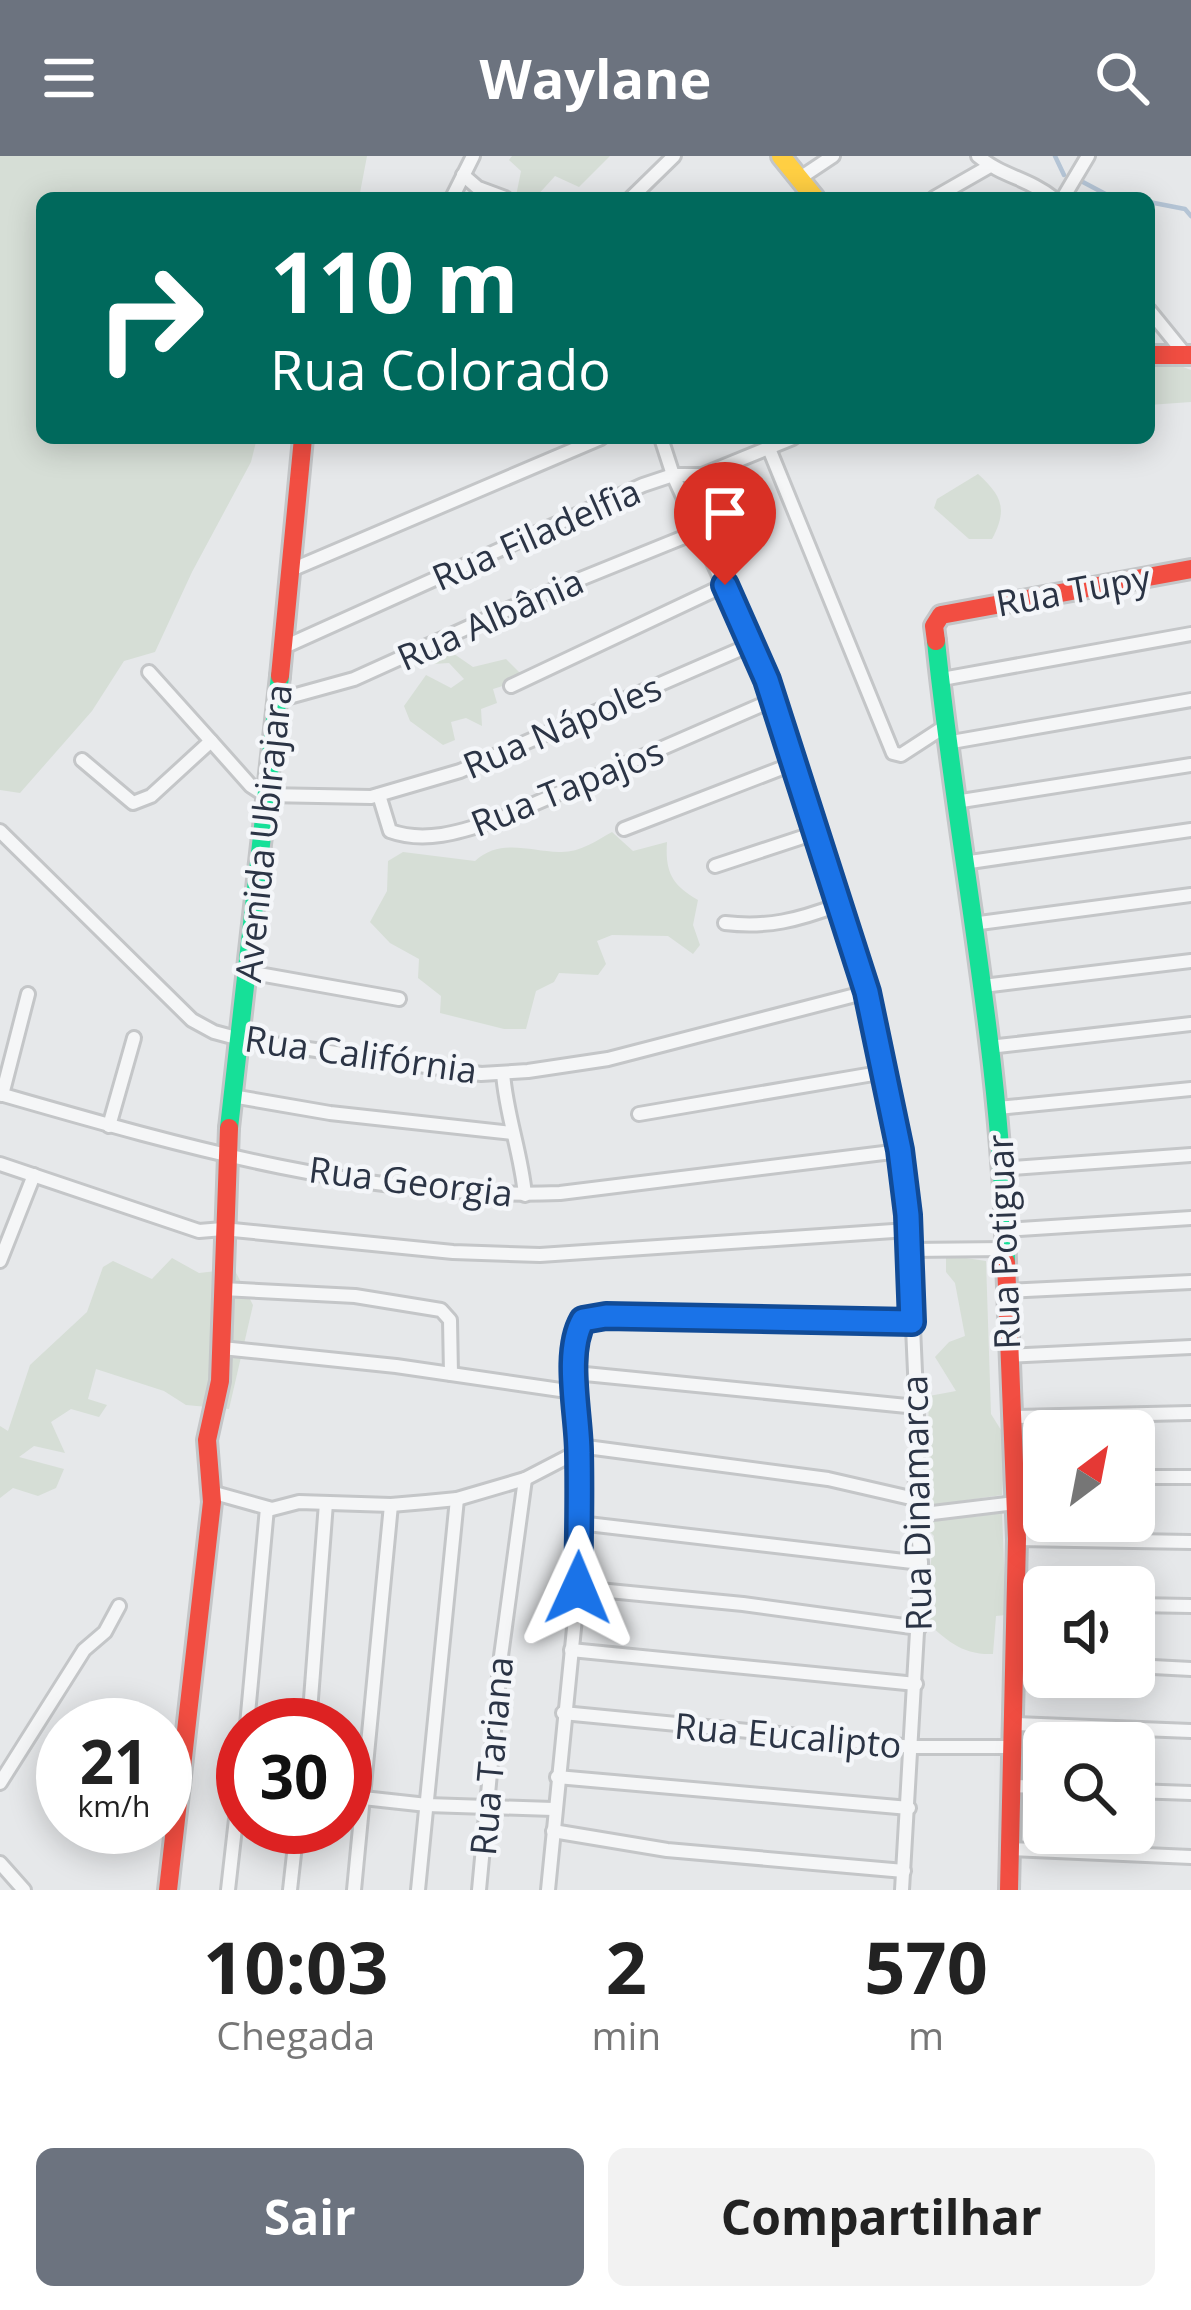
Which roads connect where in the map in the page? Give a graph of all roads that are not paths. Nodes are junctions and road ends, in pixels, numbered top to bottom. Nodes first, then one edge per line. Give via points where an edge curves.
1 (473, 156) edge
2 (674, 156) edge
3 (782, 156) edge
4 (833, 156) edge
5 (978, 156) edge
6 (1088, 156) edge
7 (990, 166) junction
8 (463, 175) junction
9 (800, 178) junction
10 (455, 192) edge
11 (489, 192) edge
12 (641, 192) edge
13 (810, 192) edge
14 (944, 192) edge
15 (1046, 192) edge
16 (1067, 192) edge
17 (1155, 317) edge
18 (1187, 354) edge
19 (1155, 355) edge
20 (301, 444) edge
21 (587, 444) edge
22 (663, 444) edge
23 (782, 444) edge
24 (770, 451) junction
25 (673, 475) junction
26 (700, 531) junction
27 (1191, 569) edge
28 (290, 570) junction
29 (725, 585) junction
30 (955, 612) joint
31 (1191, 634) edge
32 (750, 645) junction
33 (284, 647) junction
34 (149, 672) dead end
35 (942, 679) junction
36 (511, 686) dead end
37 (278, 700) junction
38 (773, 700) junction
39 (1191, 700) edge
40 (945, 735) junction
41 (211, 741) junction
42 (82, 760) dead end
43 (795, 764) junction
44 (1191, 765) edge
45 (265, 795) junction
46 (375, 796) junction
47 (955, 802) junction
48 (624, 829) dead end
49 (1191, 830) edge
50 (0, 831) edge
51 (815, 833) junction
52 (963, 863) junction
53 (715, 866) dead end
54 (1191, 895) edge
55 (838, 905) junction
56 (725, 922) dead end
57 (972, 924) junction
58 (1191, 961) edge
59 (248, 972) junction
60 (983, 986) junction
61 (867, 992) junction
62 (28, 994) dead end
63 (399, 998) dead end
64 (1191, 1024) edge
65 (134, 1038) dead end
66 (240, 1039) junction
67 (989, 1047) junction
68 (885, 1072) junction
69 (503, 1073) junction
70 (1191, 1089) edge
71 (1, 1095) edge
72 (232, 1096) junction
73 (998, 1108) junction
74 (639, 1114) dead end
75 (109, 1126) junction
76 (512, 1133) junction
77 (900, 1150) junction
78 (1191, 1155) edge
79 (226, 1156) junction
80 (0, 1164) edge
81 (999, 1169) junction
82 (34, 1175) junction
83 (526, 1195) junction
84 (1191, 1218) edge
85 (223, 1228) junction
86 (908, 1230) junction
87 (1005, 1240) junction
88 (909, 1250) junction
89 (0, 1261) edge
90 (1191, 1282) edge
91 (223, 1289) junction
92 (1006, 1291) junction
93 (912, 1322) junction
94 (1191, 1347) edge
95 (222, 1348) junction
96 (1008, 1356) junction
97 (575, 1372) junction
98 (451, 1374) junction
99 (574, 1392) junction
100 (917, 1407) junction
101 (1191, 1413) edge
102 (1010, 1417) junction
103 (579, 1449) junction
104 (1014, 1478) junction
105 (1023, 1478) edge
106 (1155, 1478) edge
107 (1191, 1478) edge
108 (525, 1479) junction
109 (212, 1492) junction
110 (457, 1498) junction
111 (915, 1498) junction
112 (1015, 1502) junction
113 (326, 1503) junction
114 (391, 1505) junction
115 (267, 1508) junction
116 (916, 1515) junction
117 (579, 1522) junction
118 (1017, 1539) junction
119 (1191, 1542) edge
120 (921, 1563) junction
121 (578, 1588) junction
122 (1016, 1601) junction
123 (1023, 1601) edge
124 (1155, 1605) edge
125 (119, 1606) dead end
126 (1191, 1606) edge
127 (919, 1628) junction
128 (571, 1651) junction
129 (1012, 1661) junction
130 (1023, 1661) edge
131 (1155, 1667) edge
132 (1191, 1669) edge
133 (916, 1684) junction
134 (249, 1698) edge
135 (311, 1698) edge
136 (372, 1704) edge
137 (563, 1713) junction
138 (1013, 1724) junction
139 (1191, 1731) edge
140 (914, 1747) junction
141 (1013, 1747) junction
142 (557, 1777) junction
143 (0, 1783) edge
144 (1012, 1786) junction
145 (1023, 1786) edge
146 (1155, 1792) edge
147 (1191, 1793) edge
148 (372, 1799) edge
149 (427, 1805) junction
150 (485, 1808) junction
151 (909, 1808) junction
152 (553, 1809) junction
153 (553, 1831) junction
154 (1011, 1849) junction
155 (233, 1854) edge
156 (294, 1854) edge
157 (358, 1854) edge
158 (1191, 1857) edge
159 (0, 1863) edge
160 (904, 1871) junction
161 (24, 1890) edge
162 (168, 1890) edge
163 (228, 1890) edge
164 (290, 1890) edge
165 (354, 1890) edge
166 (418, 1890) edge
167 (478, 1890) edge
168 (548, 1890) edge
169 (902, 1890) edge
170 (1009, 1890) edge

1 - 8 street
2 - 12 street
3 - 9 street
4 - 9 street
5 - 7 street
6 - 16 street
7 - 14 street
7 - 15 street
8 - 10 street
8 - 11 street
9 - 13 street
17 - 18 street
18 - 19 street
20 - 28 street, Avenida Ubirajara
21 - 28 street
22 - 25 street, Rua Dinamarca
23 - 24 street, Rua Filadelfia
24 - 25 street, Rua Filadelfia via 703,475
24 - 40 street via 893,753
25 - 26 street, Rua Dinamarca
25 - 33 street, Rua Filadelfia
26 - 29 street, Rua Dinamarca
26 - 37 street, Rua Albânia via 354,679
27 - 30 street, Rua Tupy
28 - 33 street, Avenida Ubirajara
29 - 32 street, Rua Dinamarca
29 - 36 street
30 - 35 street, Rua Potiguar via 934,626
31 - 35 street
32 - 38 street, Rua Dinamarca
32 - 46 street, Rua Nápoles via 460,771
33 - 37 street, Avenida Ubirajara
34 - 41 street
35 - 40 street, Rua Potiguar
37 - 45 street, Avenida Ubirajara
38 - 43 street, Rua Dinamarca
38 - 46 street, Rua Tapajos via 460,832 390,831
39 - 40 street
40 - 47 street, Rua Potiguar
41 - 42 street via 142,802 117,792
41 - 45 street
43 - 48 street
43 - 51 street, Rua Dinamarca
44 - 47 street
45 - 46 street, Rua Nápoles
45 - 59 street, Avenida Ubirajara
47 - 52 street, Rua Potiguar
49 - 52 street
50 - 66 street, Rua Califórnia via 192,1020
51 - 53 street
51 - 55 street, Rua Dinamarca
52 - 57 street, Rua Potiguar
54 - 57 street
55 - 56 street via 761,927
55 - 61 street, Rua Dinamarca
57 - 60 street, Rua Potiguar
58 - 60 street
59 - 63 street
59 - 66 street, Avenida Ubirajara
60 - 67 street, Rua Potiguar
61 - 68 street, Rua Dinamarca
61 - 69 street, Rua Califórnia via 608,1059
62 - 71 street
64 - 67 street
65 - 75 street
66 - 69 street, Rua Califórnia
66 - 72 street, Avenida Ubirajara
67 - 73 street, Rua Potiguar
68 - 74 street
68 - 77 street, Rua Dinamarca
69 - 76 street
70 - 73 street
71 - 75 street, Rua Georgia
72 - 76 street
72 - 79 street, Avenida Ubirajara
73 - 81 street, Rua Potiguar
75 - 79 street, Rua Georgia
76 - 83 street
77 - 83 street, Rua Georgia
77 - 86 street, Rua Dinamarca
78 - 81 street
79 - 83 street, Rua Georgia
79 - 85 street, Avenida Ubirajara
80 - 82 street
81 - 87 street, Rua Potiguar
82 - 85 street via 199,1231
82 - 89 street
84 - 87 street
85 - 86 street via 540,1255
85 - 91 street, Avenida Ubirajara
86 - 88 street, Rua Dinamarca
87 - 88 street
87 - 92 street, Rua Potiguar
88 - 93 street, Rua Dinamarca
90 - 92 street
91 - 95 street, Avenida Ubirajara
91 - 98 street via 441,1310 450,1320
92 - 96 street, Rua Potiguar
93 - 97 street via 589,1316 579,1325
93 - 100 street, Rua Dinamarca
94 - 96 street
95 - 98 street
95 - 109 street, Avenida Ubirajara via 207,1440
96 - 102 street, Rua Potiguar
97 - 99 street
97 - 100 street
98 - 99 street
99 - 103 street
100 - 111 street, Rua Dinamarca
101 - 102 street
102 - 104 street, Rua Potiguar
103 - 108 street
103 - 111 street via 829,1479
103 - 117 street
104 - 105 street
104 - 112 street, Rua Potiguar
106 - 107 street
108 - 110 street
108 - 150 street, Rua Tariana
109 - 115 street
109 - 162 street, Avenida Ubirajara
110 - 114 street
110 - 149 street
111 - 116 street, Rua Dinamarca
112 - 116 street
112 - 118 street, Rua Potiguar
113 - 114 street
113 - 115 street
113 - 135 street
114 - 136 street
115 - 134 street
116 - 120 street, Rua Dinamarca
117 - 120 street
117 - 121 street
118 - 119 street
118 - 122 street, Rua Potiguar
120 - 127 street, Rua Dinamarca
121 - 127 street
121 - 128 street
122 - 123 street
122 - 129 street, Rua Potiguar
124 - 126 street
125 - 143 street
127 - 133 street, Rua Dinamarca
128 - 133 street
128 - 137 street
129 - 130 street
129 - 138 street, Rua Potiguar
131 - 132 street
133 - 140 street, Rua Dinamarca
137 - 140 street, Rua Eucalipto
137 - 142 street
138 - 139 street
138 - 141 street, Rua Potiguar
140 - 141 street, Rua Eucalipto
140 - 151 street, Rua Dinamarca
141 - 144 street, Rua Potiguar
142 - 151 street
142 - 152 street
144 - 145 street
144 - 154 street, Rua Potiguar
146 - 147 street
148 - 149 street
149 - 150 street
149 - 166 street
150 - 152 street
150 - 167 street, Rua Tariana
151 - 160 street, Rua Dinamarca
152 - 153 street
153 - 160 street
153 - 168 street
154 - 158 street
154 - 170 street, Rua Potiguar
155 - 163 street
156 - 164 street
157 - 165 street
159 - 161 street
160 - 169 street, Rua Dinamarca

